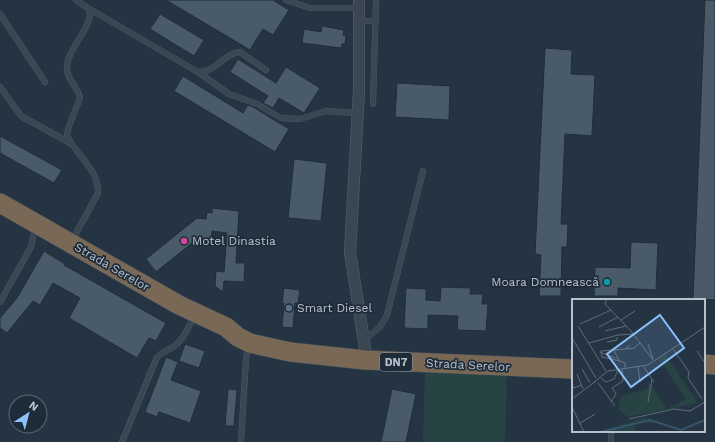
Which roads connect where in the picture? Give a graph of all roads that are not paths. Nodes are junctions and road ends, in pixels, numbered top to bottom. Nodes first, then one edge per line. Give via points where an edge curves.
1 (76, 0) edge
2 (286, 0) edge
3 (376, 0) edge
4 (359, 4) edge
5 (86, 7) junction
6 (0, 14) edge
7 (359, 21) junction
8 (375, 21) junction
9 (266, 70) dead end
10 (196, 71) junction
11 (45, 82) dead end
12 (0, 87) edge
13 (373, 104) dead end
14 (357, 113) junction
15 (70, 143) junction
16 (423, 172) dead end
17 (0, 203) edge
18 (35, 223) junction
19 (70, 243) junction
20 (0, 302) edge
21 (195, 314) junction
22 (226, 327) junction
23 (250, 343) junction
24 (364, 344) junction
25 (572, 357) edge
26 (705, 364) edge
27 (715, 365) edge
28 (572, 369) edge
29 (122, 442) edge
30 (241, 442) edge

1 - 5 lane
2 - 4 lane via 310,8
3 - 8 lane
4 - 7 street
5 - 10 lane
5 - 15 lane via 90,12 90,19 66,69 80,98 68,129
6 - 11 lane
7 - 8 lane
7 - 14 street
8 - 13 lane
9 - 10 lane via 240,52 232,53 207,71
10 - 14 lane via 233,96 257,104 281,118 300,119 326,111
12 - 15 lane via 21,116
14 - 24 street via 350,252
15 - 19 lane via 87,163 98,185 98,193
16 - 24 lane via 387,315
17 - 18 highway, Strada Serelor / DN7
18 - 19 highway, Strada Serelor / DN7
18 - 20 lane via 31,248
19 - 21 highway, Strada Serelor / DN7
21 - 22 highway, Strada Serelor / DN7
21 - 29 lane via 182,338 157,357
22 - 23 highway, Strada Serelor / DN7
22 - 24 highway, Strada Serelor / DN7 via 310,344
23 - 28 highway, Strada Serelor / DN7 via 290,352 365,360
23 - 30 lane via 246,358
24 - 25 highway, Strada Serelor / DN7
26 - 27 highway

